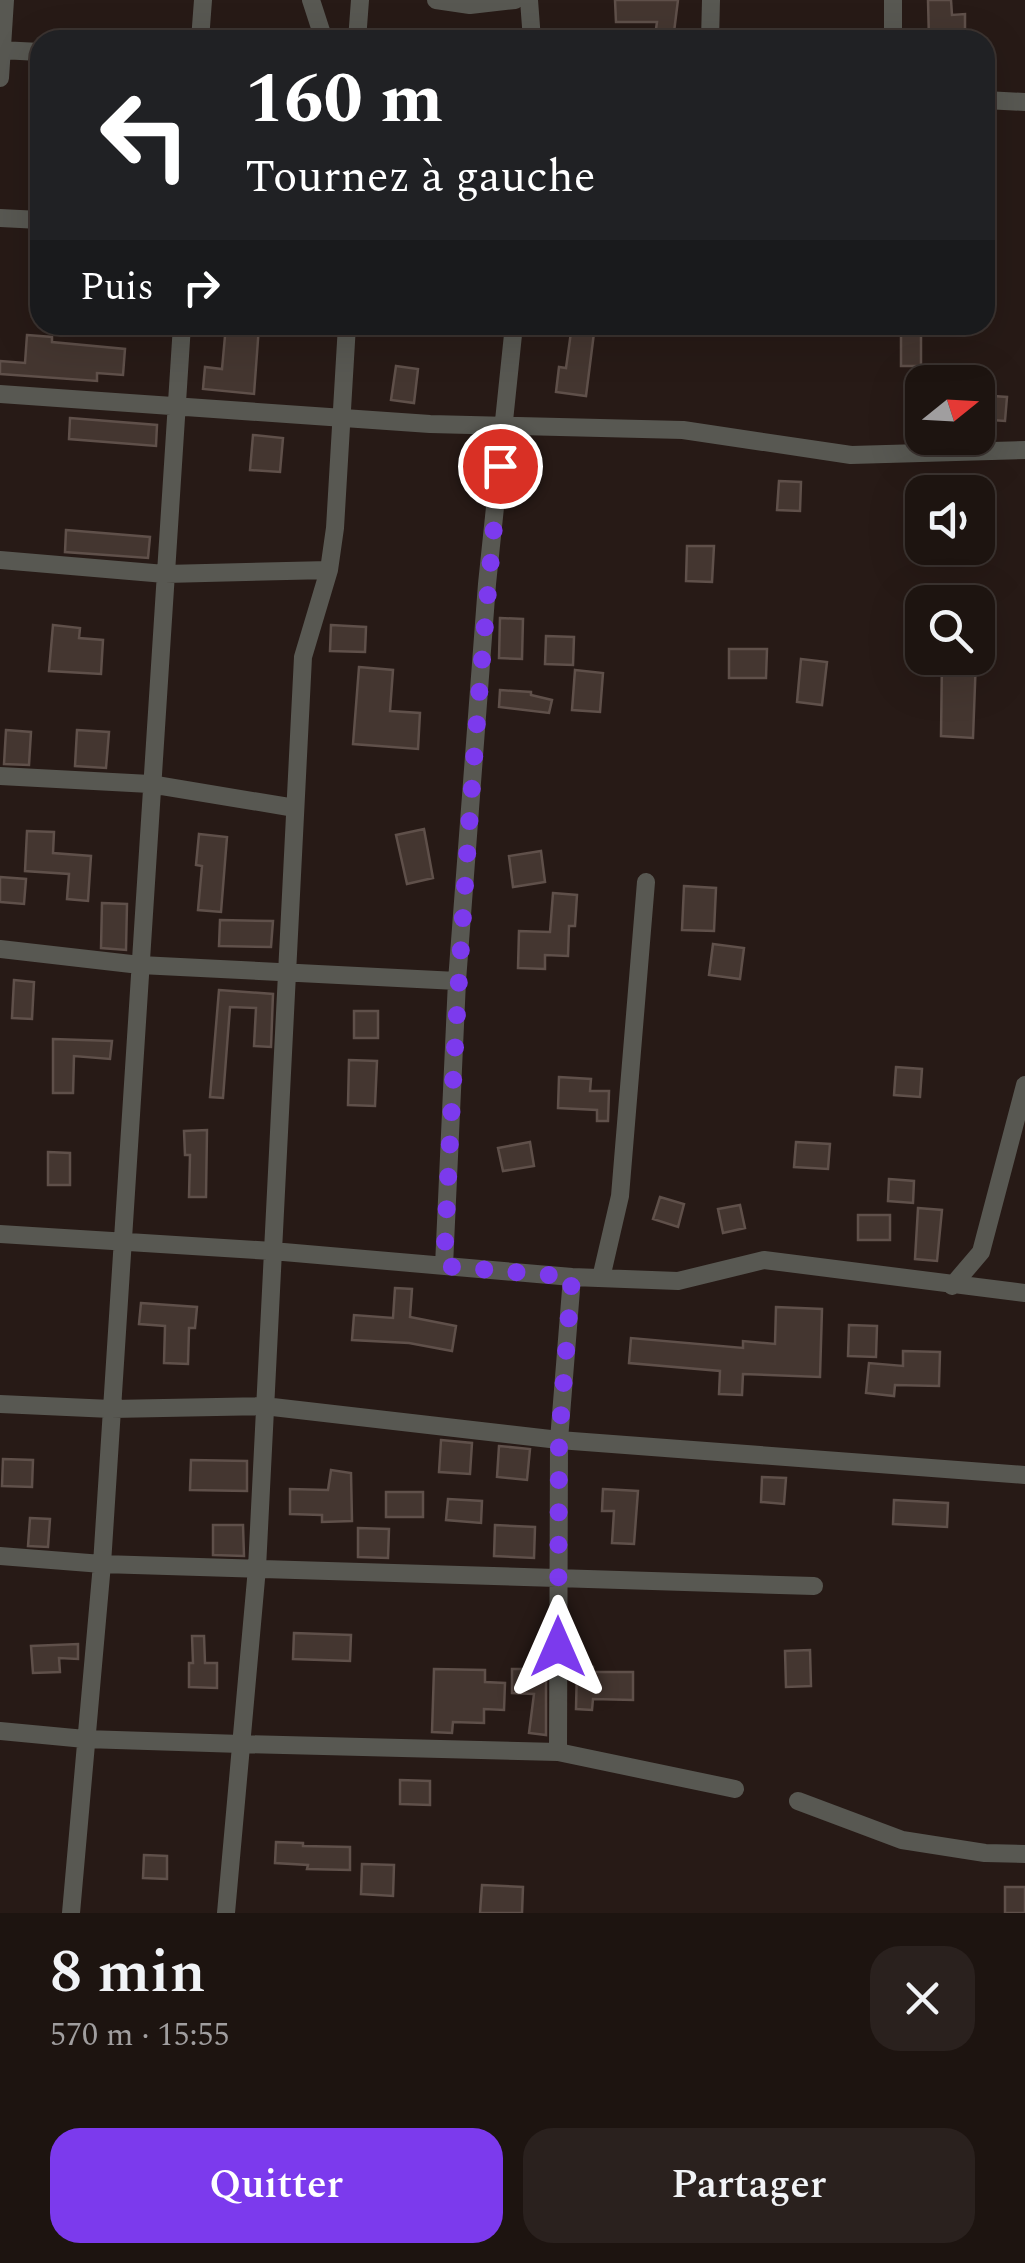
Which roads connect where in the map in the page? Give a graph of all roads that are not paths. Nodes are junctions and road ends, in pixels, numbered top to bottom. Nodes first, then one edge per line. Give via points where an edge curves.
1 (5, 0) edge
2 (203, 0) edge
3 (311, 0) edge
4 (360, 0) edge
5 (436, 0) edge
6 (515, 0) edge
7 (529, 0) edge
8 (712, 0) edge
9 (893, 0) edge
10 (201, 30) edge
11 (321, 30) edge
12 (358, 30) edge
13 (531, 30) edge
14 (710, 30) edge
15 (893, 30) edge
16 (1, 50) edge
17 (30, 51) edge
18 (0, 78) edge
19 (995, 100) edge
20 (1025, 102) edge
21 (0, 218) edge
22 (30, 220) edge
23 (181, 335) edge
24 (346, 335) edge
25 (513, 335) edge
26 (0, 394) edge
27 (176, 406) junction
28 (340, 416) junction
29 (504, 426) junction
30 (1025, 450) edge
31 (0, 560) edge
32 (328, 570) junction
33 (165, 574) junction
34 (0, 776) edge
35 (150, 784) junction
36 (295, 808) junction
37 (646, 882) dead end
38 (0, 949) edge
39 (140, 965) junction
40 (285, 974) junction
41 (456, 981) junction
42 (1025, 1085) edge
43 (0, 1234) edge
44 (122, 1242) junction
45 (272, 1251) junction
46 (444, 1266) junction
47 (572, 1277) junction
48 (601, 1278) junction
49 (952, 1286) junction
50 (1025, 1293) edge
51 (0, 1404) edge
52 (264, 1406) junction
53 (112, 1409) junction
54 (559, 1440) junction
55 (1025, 1475) edge
56 (0, 1556) edge
57 (102, 1564) junction
58 (256, 1568) junction
59 (558, 1577) junction
60 (814, 1586) dead end
61 (0, 1731) edge
62 (85, 1738) junction
63 (241, 1744) junction
64 (558, 1752) junction
65 (736, 1790) dead end
66 (798, 1801) dead end
67 (1025, 1854) edge
68 (71, 1913) edge
69 (226, 1913) edge

1 - 16 street
2 - 10 street
3 - 11 street
4 - 12 street
5 - 6 street
7 - 13 street
8 - 14 street
9 - 15 street
16 - 17 street
16 - 18 street
19 - 20 street
21 - 22 street
23 - 27 street
24 - 28 street
25 - 29 street
26 - 27 street
27 - 28 street
27 - 33 street
28 - 29 street
28 - 32 street
29 - 30 street via 683,430 852,455
29 - 41 street
31 - 33 street
32 - 33 street
32 - 36 street via 304,658
33 - 35 street
34 - 35 street
35 - 36 street
35 - 39 street
36 - 40 street
37 - 48 street via 620,1196
38 - 39 street
39 - 40 street
39 - 44 street
40 - 41 street
40 - 45 street
41 - 46 street
42 - 49 street via 981,1252
43 - 44 street
44 - 45 street
44 - 53 street
45 - 46 street
45 - 52 street
46 - 47 street
47 - 48 street
47 - 54 street
48 - 49 street via 678,1281 764,1260
49 - 50 street
51 - 53 street
52 - 53 street
52 - 54 street
52 - 58 street
53 - 57 street
54 - 55 street
54 - 59 street
56 - 57 street
57 - 58 street
57 - 62 street
58 - 59 street
58 - 63 street
59 - 60 street
59 - 64 street
61 - 62 street
62 - 63 street
62 - 68 street
63 - 64 street
63 - 69 street
64 - 65 street
66 - 67 street via 902,1840

